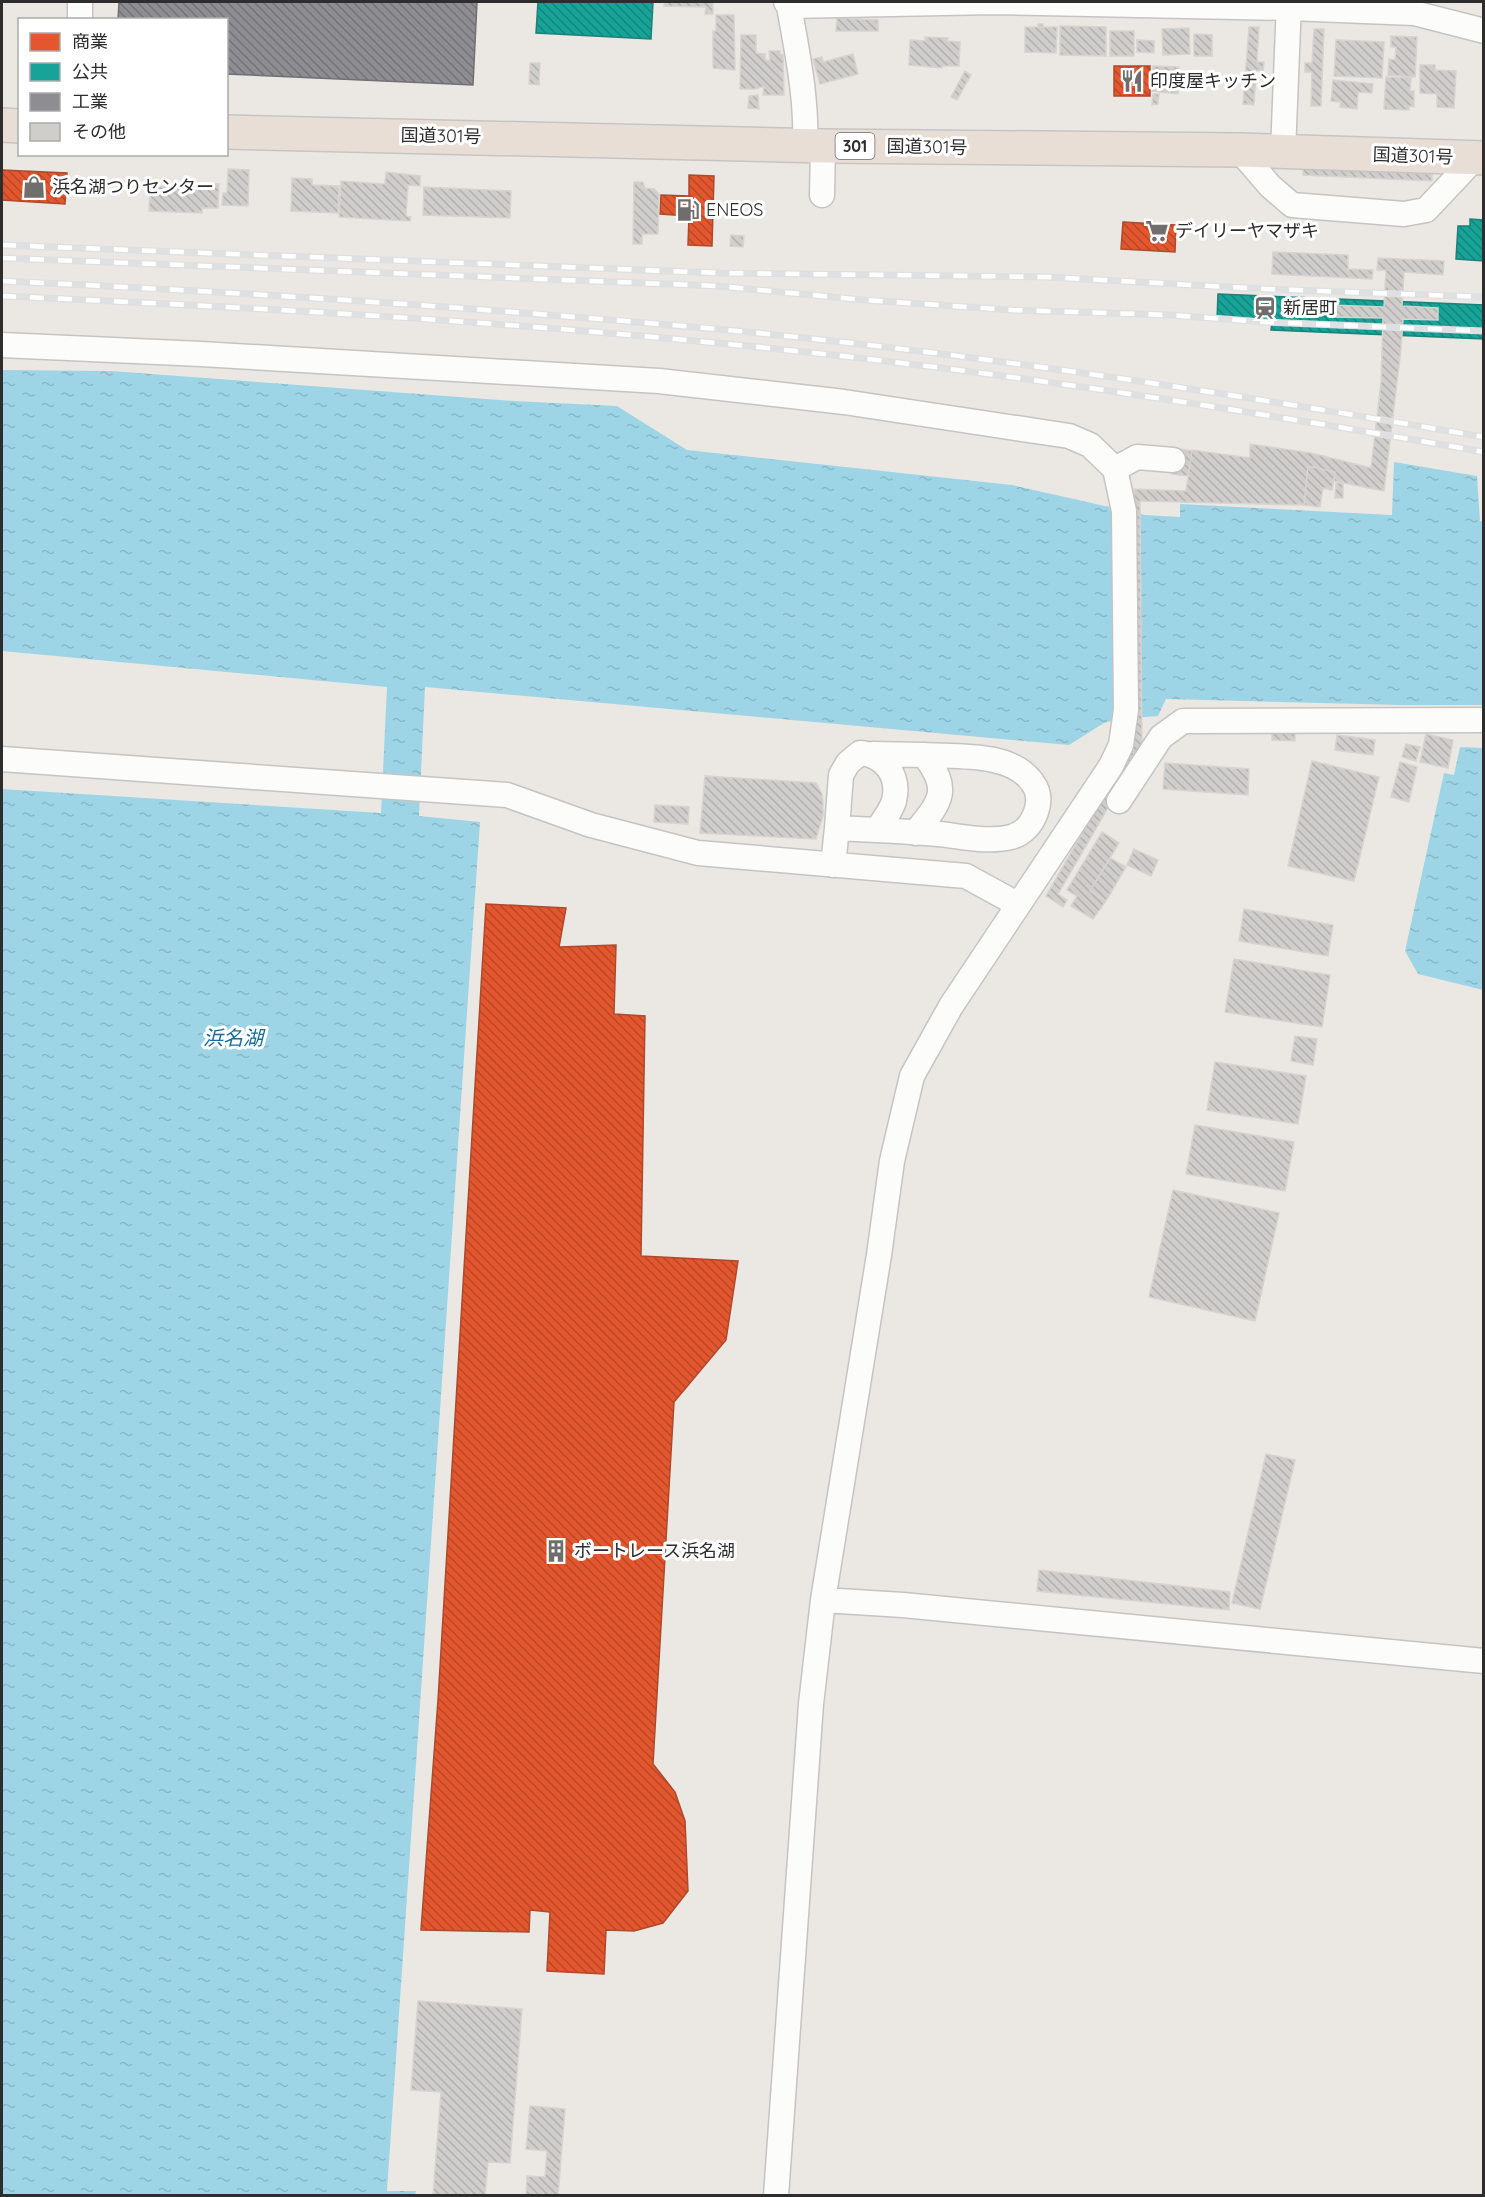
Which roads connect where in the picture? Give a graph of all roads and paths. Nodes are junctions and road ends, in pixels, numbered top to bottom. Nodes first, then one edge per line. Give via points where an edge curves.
1 (80, 2) edge
2 (788, 4) edge
3 (1289, 5) edge
4 (1415, 7) edge
5 (80, 18) edge
6 (1484, 31) edge
7 (2, 126) edge
8 (18, 126) edge
9 (228, 132) edge
10 (814, 145) junction
11 (1239, 150) junction
12 (1283, 152) junction
13 (1479, 158) edge
14 (822, 195) dead end
15 (2, 345) edge
16 (1173, 460) dead end
17 (1115, 469) junction
18 (1484, 720) edge
19 (873, 754) junction
20 (924, 755) junction
21 (2, 759) edge
22 (1119, 801) dead end
23 (837, 828) junction
24 (877, 830) junction
25 (915, 833) junction
26 (833, 866) junction
27 (1017, 904) junction
28 (823, 1600) junction
29 (1484, 1661) edge
30 (776, 2196) edge

1 - 5 street
2 - 3 street
2 - 10 street via 806,122
3 - 4 street
3 - 12 street
4 - 6 street
7 - 8 highway
9 - 10 highway, 国道301号 / 301
10 - 11 highway, 国道301号 / 301
10 - 14 street
11 - 12 highway, 国道301号 / 301
11 - 13 street via 1292,205 1404,214 1426,210
12 - 13 highway, 国道301号 / 301
15 - 17 street via 617,378 798,397 1069,436 1090,445
16 - 17 street via 1137,457
17 - 27 street via 1124,511 1126,711 1121,745 1112,765
18 - 22 street via 1183,721 1161,737
19 - 20 street
19 - 23 street via 860,753 841,775
19 - 24 street via 890,770 895,782 894,801
20 - 25 street via 934,768 940,799
20 - 25 street via 996,760 1011,765 1031,780 1038,803 1030,824 1011,837
21 - 26 street via 507,795 591,825 698,853
23 - 24 street
23 - 26 street
24 - 25 street
26 - 27 street via 966,876
27 - 28 street via 951,1006 912,1076 892,1161
28 - 29 street
28 - 30 street

